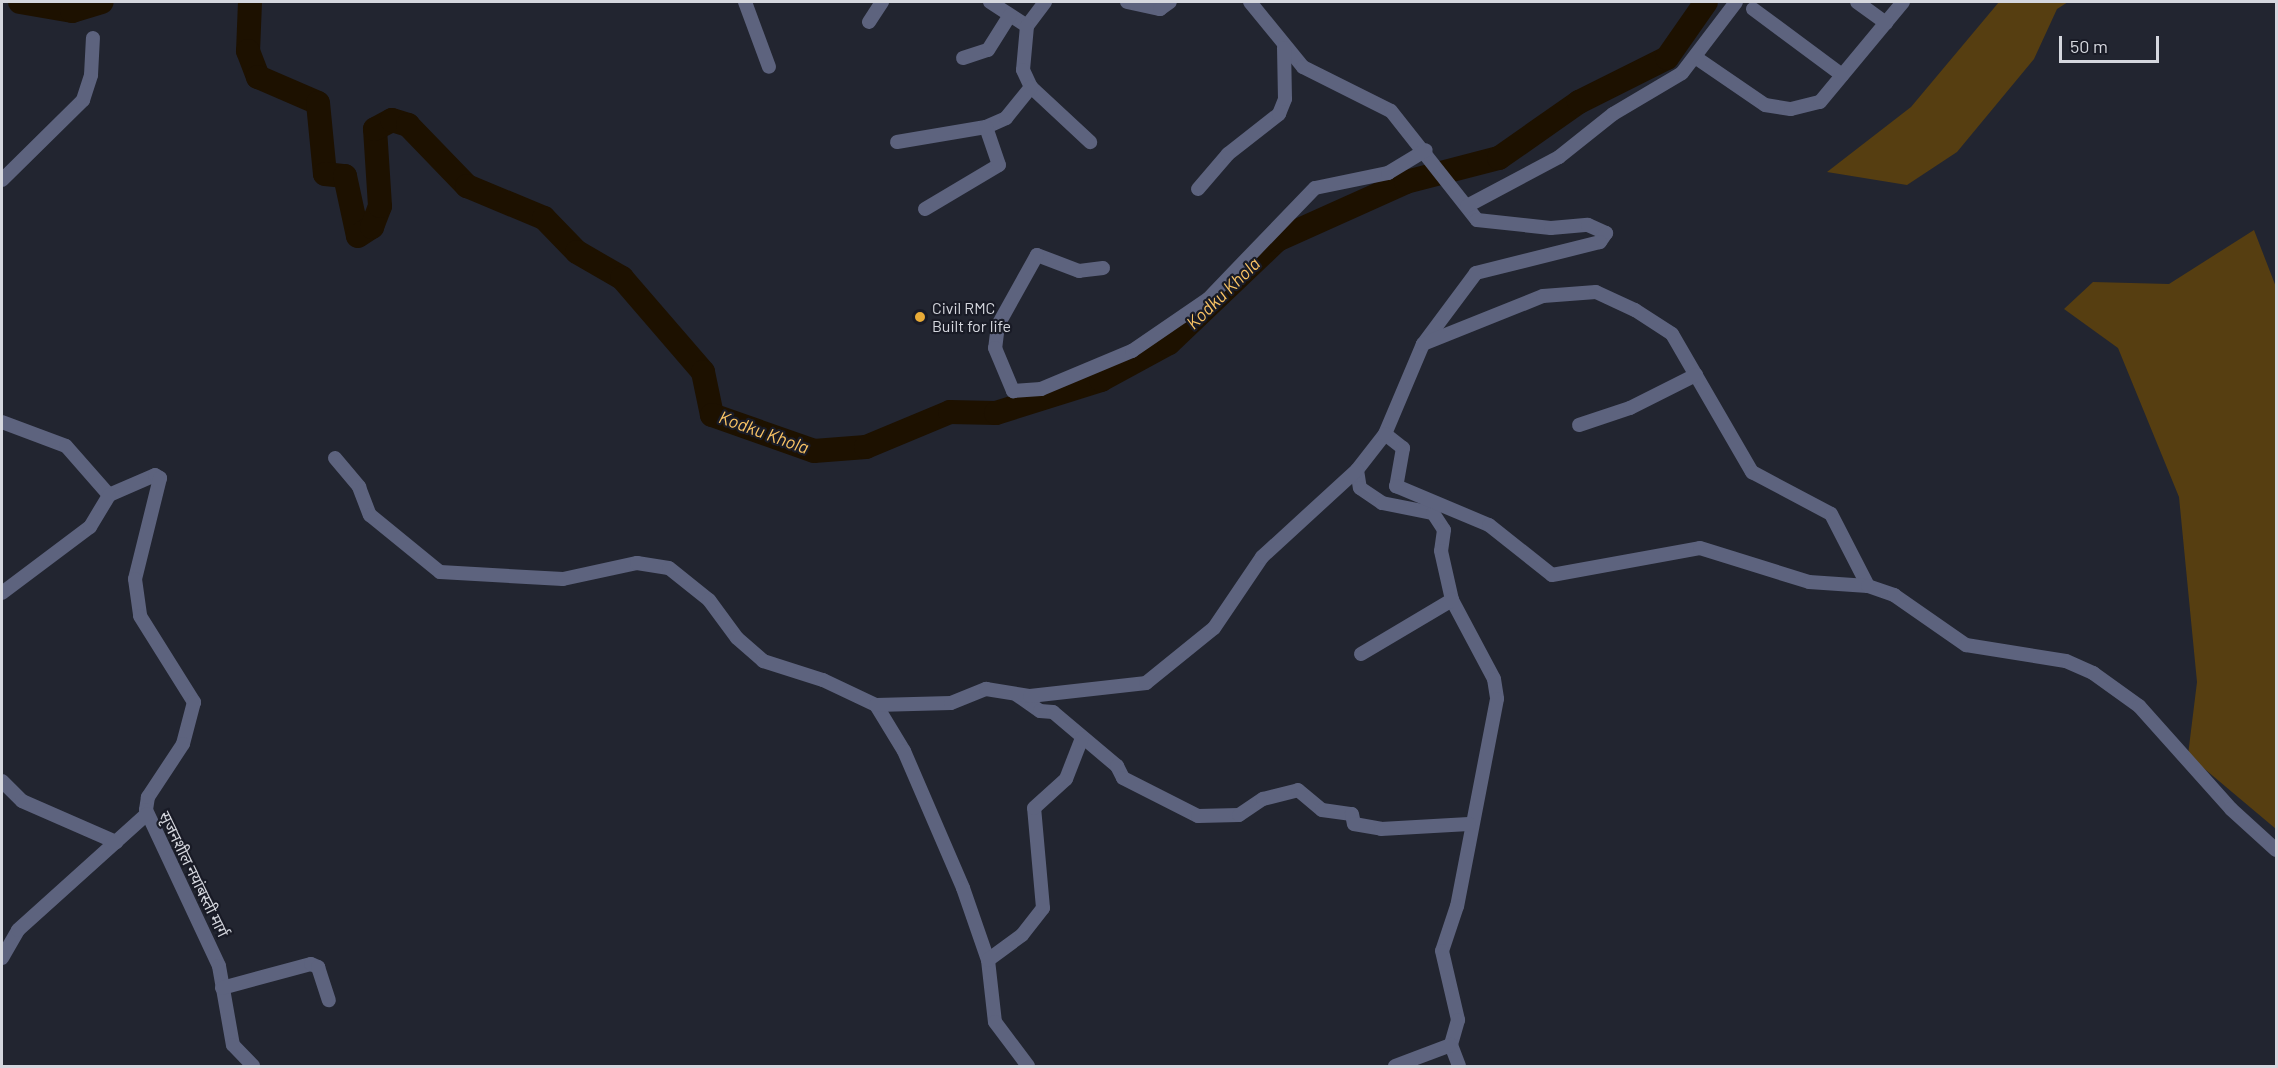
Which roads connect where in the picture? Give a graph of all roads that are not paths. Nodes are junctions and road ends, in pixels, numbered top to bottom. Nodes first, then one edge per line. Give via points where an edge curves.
1 (745, 2) edge
2 (882, 2) edge
3 (990, 2) edge
4 (1045, 2) edge
5 (1127, 2) edge
6 (1170, 2) edge
7 (1250, 2) edge
8 (1736, 2) edge
9 (1857, 2) edge
10 (1903, 2) edge
11 (1753, 9) dead end
12 (1010, 15) junction
13 (869, 22) dead end
14 (1886, 23) junction
15 (1027, 26) junction
16 (93, 38) dead end
17 (1284, 48) junction
18 (1695, 57) junction
19 (963, 58) dead end
20 (770, 67) dead end
21 (1842, 75) junction
22 (1031, 87) junction
23 (986, 127) junction
24 (897, 142) dead end
25 (1090, 142) dead end
26 (1431, 155) junction
27 (2, 180) edge
28 (1198, 189) dead end
29 (1467, 206) junction
30 (925, 209) dead end
31 (1103, 268) dead end
32 (1423, 344) junction
33 (1696, 375) junction
34 (2, 422) edge
35 (1579, 425) dead end
36 (1385, 434) junction
37 (335, 458) dead end
38 (1357, 470) junction
39 (109, 495) junction
40 (1868, 586) junction
41 (2, 593) edge
42 (1452, 600) junction
43 (1361, 654) dead end
44 (1016, 694) junction
45 (876, 705) junction
46 (1082, 738) junction
47 (2, 781) edge
48 (147, 814) junction
49 (1469, 824) junction
50 (116, 842) junction
51 (2277, 850) edge
52 (2, 958) edge
53 (988, 960) junction
54 (222, 988) junction
55 (329, 1000) dead end
56 (1451, 1045) junction
57 (253, 1066) edge
58 (1028, 1066) edge
59 (1395, 1066) edge
60 (1459, 1066) edge

1 - 20 street
2 - 13 street
3 - 12 street
4 - 15 street
5 - 6 street via 1160,9
7 - 17 street
8 - 18 street
9 - 14 street
10 - 14 street
11 - 21 street
12 - 15 street
12 - 19 street via 988,50
14 - 21 street
15 - 22 street via 1023,70
16 - 27 street via 91,75 82,100
17 - 26 street via 1303,67 1391,111
17 - 28 street via 1285,99 1279,114 1228,154
18 - 21 street via 1765,105 1791,109 1820,102
18 - 29 street via 1682,72 1613,114 1559,157
22 - 23 street via 1006,118
22 - 25 street
23 - 24 street
23 - 30 street via 999,165
26 - 29 street
26 - 31 street via 1388,173 1315,188 1209,299 1132,351 1041,389 1013,391 995,348 998,325 1037,255 1078,271
29 - 32 street via 1477,220 1497,225 1588,225 1606,233 1600,242 1476,273
32 - 33 street via 1543,296 1596,292 1672,334
32 - 36 street
33 - 35 street via 1630,408
33 - 40 street via 1752,472 1831,514
34 - 39 street via 66,446
36 - 38 street
36 - 40 street via 1403,448 1396,486 1489,525 1552,575 1700,548 1809,582
37 - 45 street via 359,487 370,515 440,572 563,579 637,563 669,568 710,600 737,638 763,661 824,680
38 - 42 street via 1360,488 1382,504 1433,513 1444,530 1441,551
38 - 44 street via 1262,556 1214,628 1146,683
39 - 41 street via 90,527
39 - 48 street, सृजनशील नयांबस्ती मार्ग via 155,475 160,478 135,579 140,616 194,702 183,744 148,797
40 - 51 street via 1894,595 1966,645 2066,661 2093,673 2139,706 2231,809
42 - 43 street
42 - 49 street via 1494,679 1497,699
44 - 45 street via 986,689 951,703
44 - 46 street via 1040,711 1053,712
45 - 53 street via 904,751
46 - 49 street via 1123,778 1198,816 1239,815 1263,799 1298,790 1322,810 1352,814 1354,824 1381,829
46 - 53 street via 1066,779 1034,808 1043,908 1022,934
47 - 50 street via 28,804
48 - 50 street
48 - 54 street, सृजनशील नयांबस्ती मार्ग via 185,886 219,966
49 - 56 street via 1457,906 1442,951 1458,1020
50 - 52 street via 18,930
53 - 58 street via 995,1022
54 - 55 street via 311,964 318,967
54 - 57 street, सृजनशील नयांबस्ती मार्ग via 233,1045
56 - 59 street
56 - 60 street

